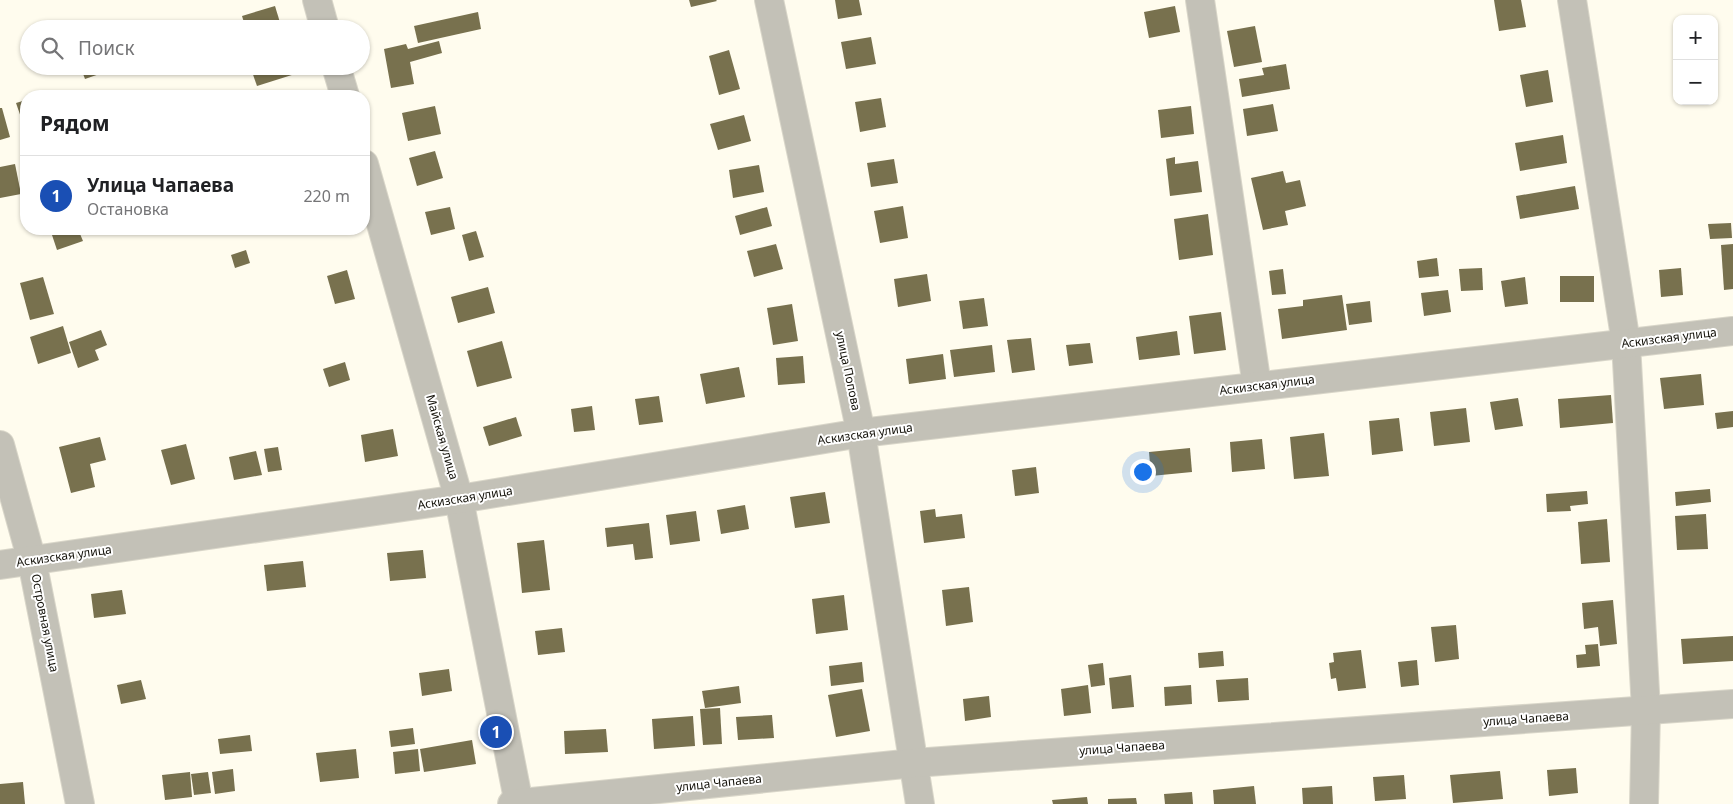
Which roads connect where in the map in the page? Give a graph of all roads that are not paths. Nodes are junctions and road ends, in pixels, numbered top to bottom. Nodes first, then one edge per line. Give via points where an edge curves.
1 (317, 0) edge
2 (769, 0) edge
3 (1200, 0) edge
4 (1572, 0) edge
5 (323, 20) edge
6 (339, 75) edge
7 (343, 90) edge
8 (370, 185) edge
9 (1733, 331) edge
10 (1626, 344) junction
11 (1257, 386) junction
12 (861, 433) junction
13 (0, 445) edge
14 (459, 499) junction
15 (32, 561) junction
16 (0, 565) edge
17 (1733, 704) edge
18 (1646, 710) junction
19 (914, 763) junction
20 (80, 804) edge
21 (512, 804) edge
22 (518, 804) edge
23 (920, 804) edge
24 (1644, 804) edge

1 - 5 street
2 - 12 street, улица Попова
3 - 11 street
4 - 10 street
6 - 7 street
8 - 14 street, Майская улица
9 - 10 street, Аскизская улица
10 - 11 street, Аскизская улица
10 - 18 street
11 - 12 street, Аскизская улица
12 - 14 street, Аскизская улица
12 - 19 street, улица Попова
13 - 15 street, Островная улица
14 - 15 street, Аскизская улица
14 - 22 street, Майская улица
15 - 16 street, Аскизская улица
15 - 20 street, Островная улица
17 - 18 street, улица Чапаева
18 - 19 street, улица Чапаева
18 - 24 street
19 - 22 street, улица Чапаева
19 - 23 street, улица Попова
21 - 22 street, улица Чапаева

